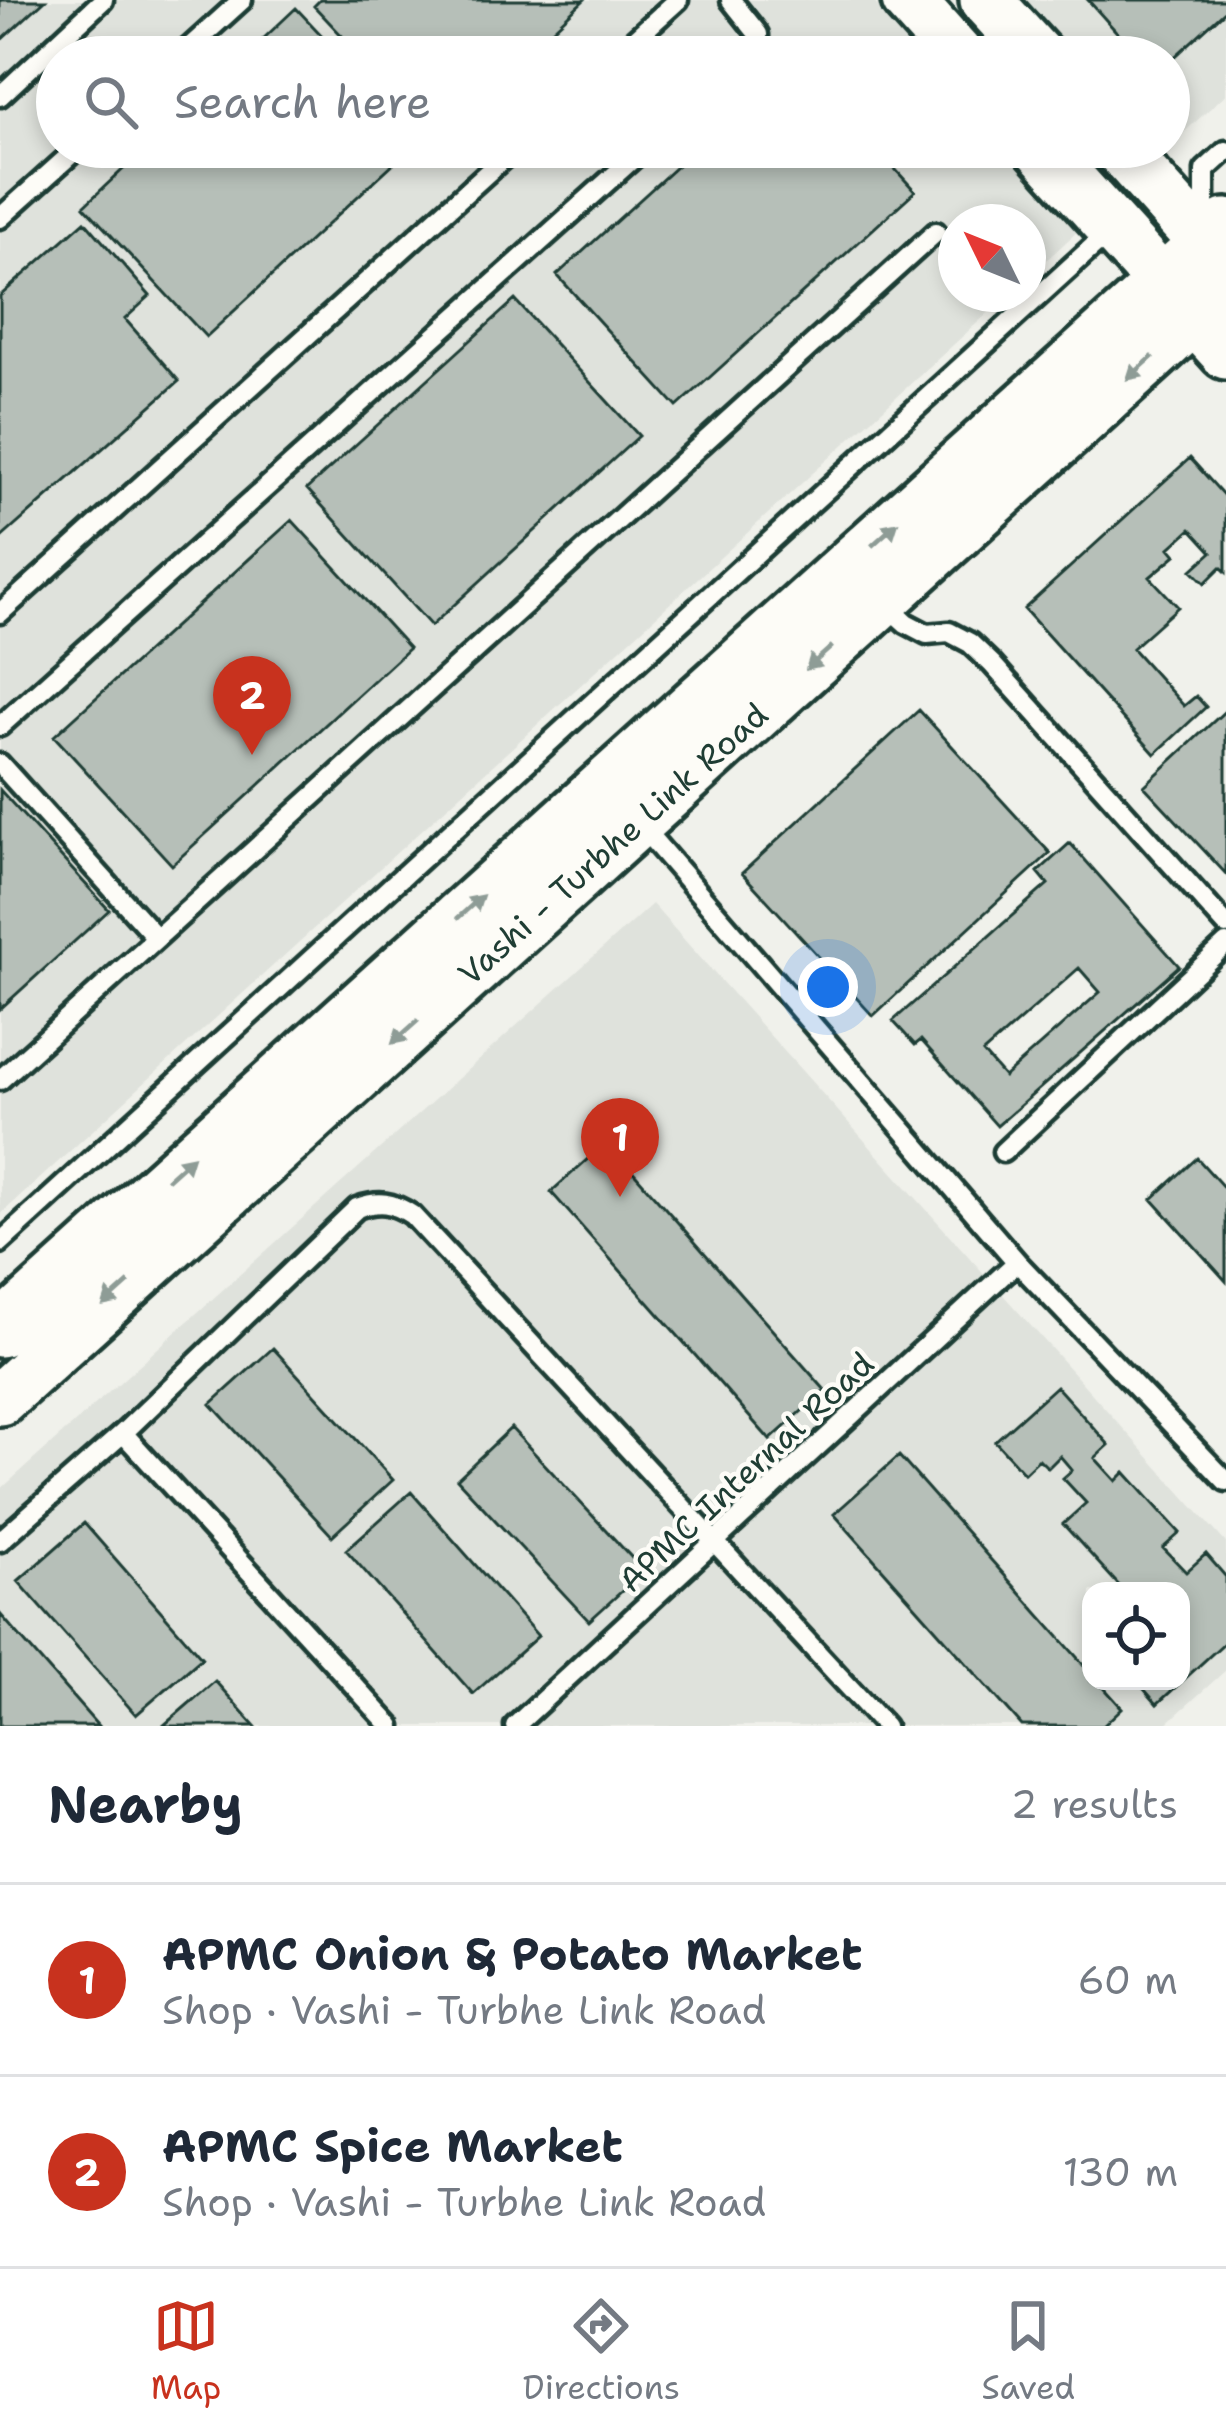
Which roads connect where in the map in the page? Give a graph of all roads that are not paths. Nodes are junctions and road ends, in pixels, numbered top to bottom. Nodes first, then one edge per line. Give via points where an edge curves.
1 (103, 0) edge
2 (242, 0) edge
3 (678, 0) edge
4 (731, 0) edge
5 (908, 0) edge
6 (986, 0) edge
7 (64, 36) edge
8 (202, 36) edge
9 (638, 36) edge
10 (758, 36) edge
11 (940, 36) edge
12 (1018, 36) edge
13 (36, 62) edge
14 (0, 96) edge
15 (1226, 151) edge
16 (56, 168) edge
17 (493, 168) edge
18 (623, 168) edge
19 (1059, 168) edge
20 (1132, 168) edge
21 (0, 218) edge
22 (1114, 228) junction
23 (936, 232) dead end
24 (1210, 283) edge
25 (882, 601) junction
26 (0, 613) edge
27 (0, 726) edge
28 (0, 764) edge
29 (638, 822) junction
30 (1226, 925) edge
31 (155, 936) junction
32 (1226, 944) edge
33 (0, 1080) edge
34 (1003, 1151) dead end
35 (0, 1243) edge
36 (1017, 1262) junction
37 (0, 1331) edge
38 (0, 1400) edge
39 (123, 1432) junction
40 (1226, 1481) edge
41 (0, 1540) edge
42 (714, 1543) junction
43 (391, 1726) edge
44 (515, 1726) edge
45 (885, 1726) edge

1 - 7 lane
2 - 8 lane
3 - 9 lane
4 - 10 lane
5 - 11 main road
6 - 12 main road
13 - 14 lane
15 - 24 lane via 1205,170
16 - 21 lane
17 - 26 lane
18 - 27 lane
19 - 22 main road
20 - 24 main road
22 - 24 main road
22 - 35 lane
23 - 31 lane
24 -> 25 main road, Vashi - Turbhe Link Road
37 -> 24 main road, Vashi - Turbhe Link Road
25 -> 29 main road, Vashi - Turbhe Link Road
25 - 30 lane via 927,634 949,632 970,644 992,664
28 - 31 lane
29 - 36 lane
29 -> 38 main road, Vashi - Turbhe Link Road
31 - 33 lane
32 - 34 lane
36 - 40 lane
36 - 42 lane, APMC Internal Road
39 - 41 lane
39 - 42 lane via 357,1208 394,1204
39 - 43 lane
42 - 44 lane, APMC Internal Road
42 - 45 lane

